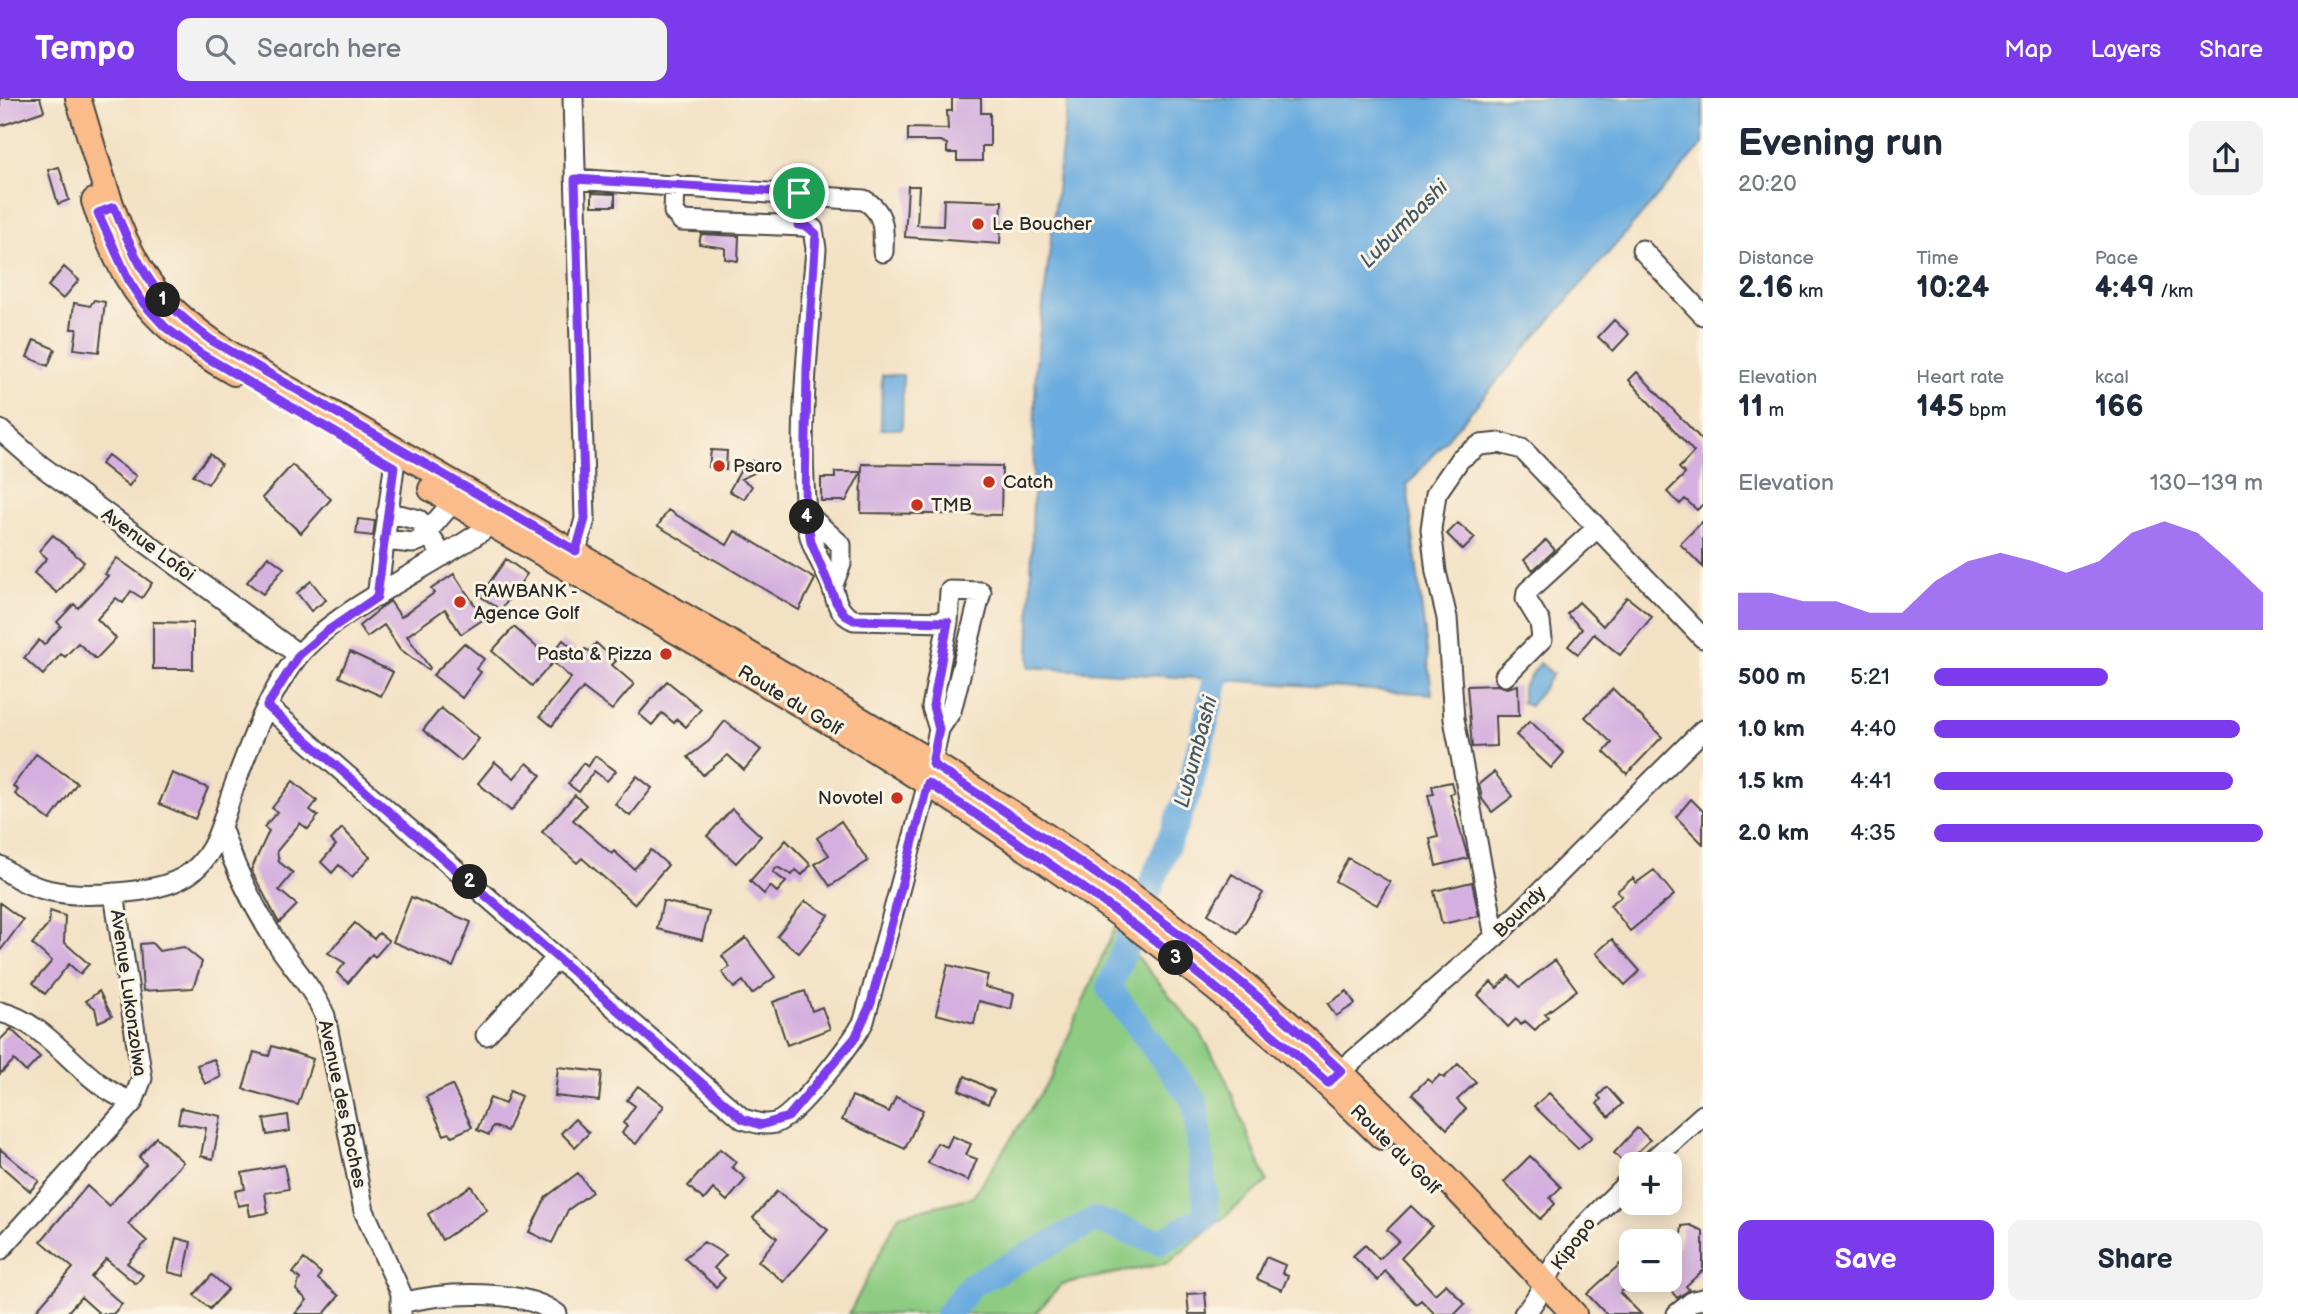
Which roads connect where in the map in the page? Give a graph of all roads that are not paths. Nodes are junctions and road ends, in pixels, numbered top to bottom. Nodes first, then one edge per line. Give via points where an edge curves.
1 (61, 98) edge
2 (78, 98) edge
3 (573, 98) edge
4 (575, 179) junction
5 (675, 185) junction
6 (799, 193) junction
7 (106, 210) junction
8 (798, 225) junction
9 (1642, 250) dead end
10 (883, 252) dead end
11 (1703, 315) edge
12 (0, 430) edge
13 (394, 467) junction
14 (453, 502) junction
15 (387, 512) junction
16 (494, 516) junction
17 (1597, 528) junction
18 (428, 533) junction
19 (384, 540) junction
20 (443, 556) junction
21 (571, 559) junction
22 (377, 597) junction
23 (948, 622) junction
24 (1703, 638) edge
25 (299, 655) junction
26 (1506, 676) dead end
27 (267, 706) junction
28 (939, 729) junction
29 (1703, 730) edge
30 (930, 774) junction
31 (222, 830) junction
32 (0, 866) edge
33 (114, 893) junction
34 (1495, 937) junction
35 (557, 958) junction
36 (0, 1012) edge
37 (486, 1035) dead end
38 (1334, 1077) junction
39 (134, 1102) junction
40 (1703, 1115) edge
41 (1661, 1152) edge
42 (1619, 1191) edge
43 (0, 1250) edge
44 (1703, 1299) edge
45 (1540, 1303) edge
46 (402, 1308) edge
47 (557, 1314) edge
48 (1574, 1314) edge
49 (1677, 1314) edge

1 - 7 main road, Route du Golf
2 - 7 main road
3 - 4 street
4 - 5 street
4 - 21 street via 585,519
5 - 6 street
5 - 8 street via 674,212 682,220
6 - 8 street
6 - 10 street via 848,197 873,205 883,221
7 - 13 main road, Route du Golf via 130,283 165,327 201,354
7 - 16 main road via 146,279 192,327
8 - 23 street via 816,234 807,368 807,514 841,545 841,564 832,587 840,610 854,620
9 - 11 street
12 - 25 street, Avenue Lofoi via 40,465
13 - 14 main road, Route du Golf
13 - 15 street
14 - 16 main road, Route du Golf
14 - 18 street
15 - 18 street via 419,520
15 - 19 street
16 - 20 street
16 - 21 main road, Route du Golf
17 - 24 street
17 - 26 street via 1527,592 1542,639
17 - 34 street via 1522,449 1500,443 1480,445 1460,459 1434,500 1431,529 1447,618 1454,719
18 - 19 street via 413,543
18 - 20 street
19 - 22 street
20 - 22 street
21 - 30 main road, Route du Golf
22 - 25 street
23 - 28 street via 933,706
23 - 28 street via 950,591 981,592 951,712
25 - 27 street
27 - 31 street
27 - 35 street
28 - 30 street
29 - 34 street, Boundy
30 - 35 street via 864,1021 788,1117 776,1123 761,1125 743,1119
30 - 38 main road, Route du Golf via 1130,909 1245,1012
31 - 33 street via 209,853 182,878
31 - 46 street, Avenue des Roches via 255,908 317,997 325,1016 364,1211
32 - 33 street via 27,885 51,892 75,896
33 - 39 street, Avenue Lukonzolwa via 142,1078
34 - 38 street, Boundy
35 - 37 street
36 - 39 street via 26,1022 104,1090
38 - 45 main road, Route du Golf
39 - 43 street, Avenue Lukonzolwa
40 - 41 street
42 - 45 street, Kipopo via 1558,1259
44 - 49 street
45 - 48 main road, Route du Golf
46 - 47 street via 423,1297 513,1296 547,1306

